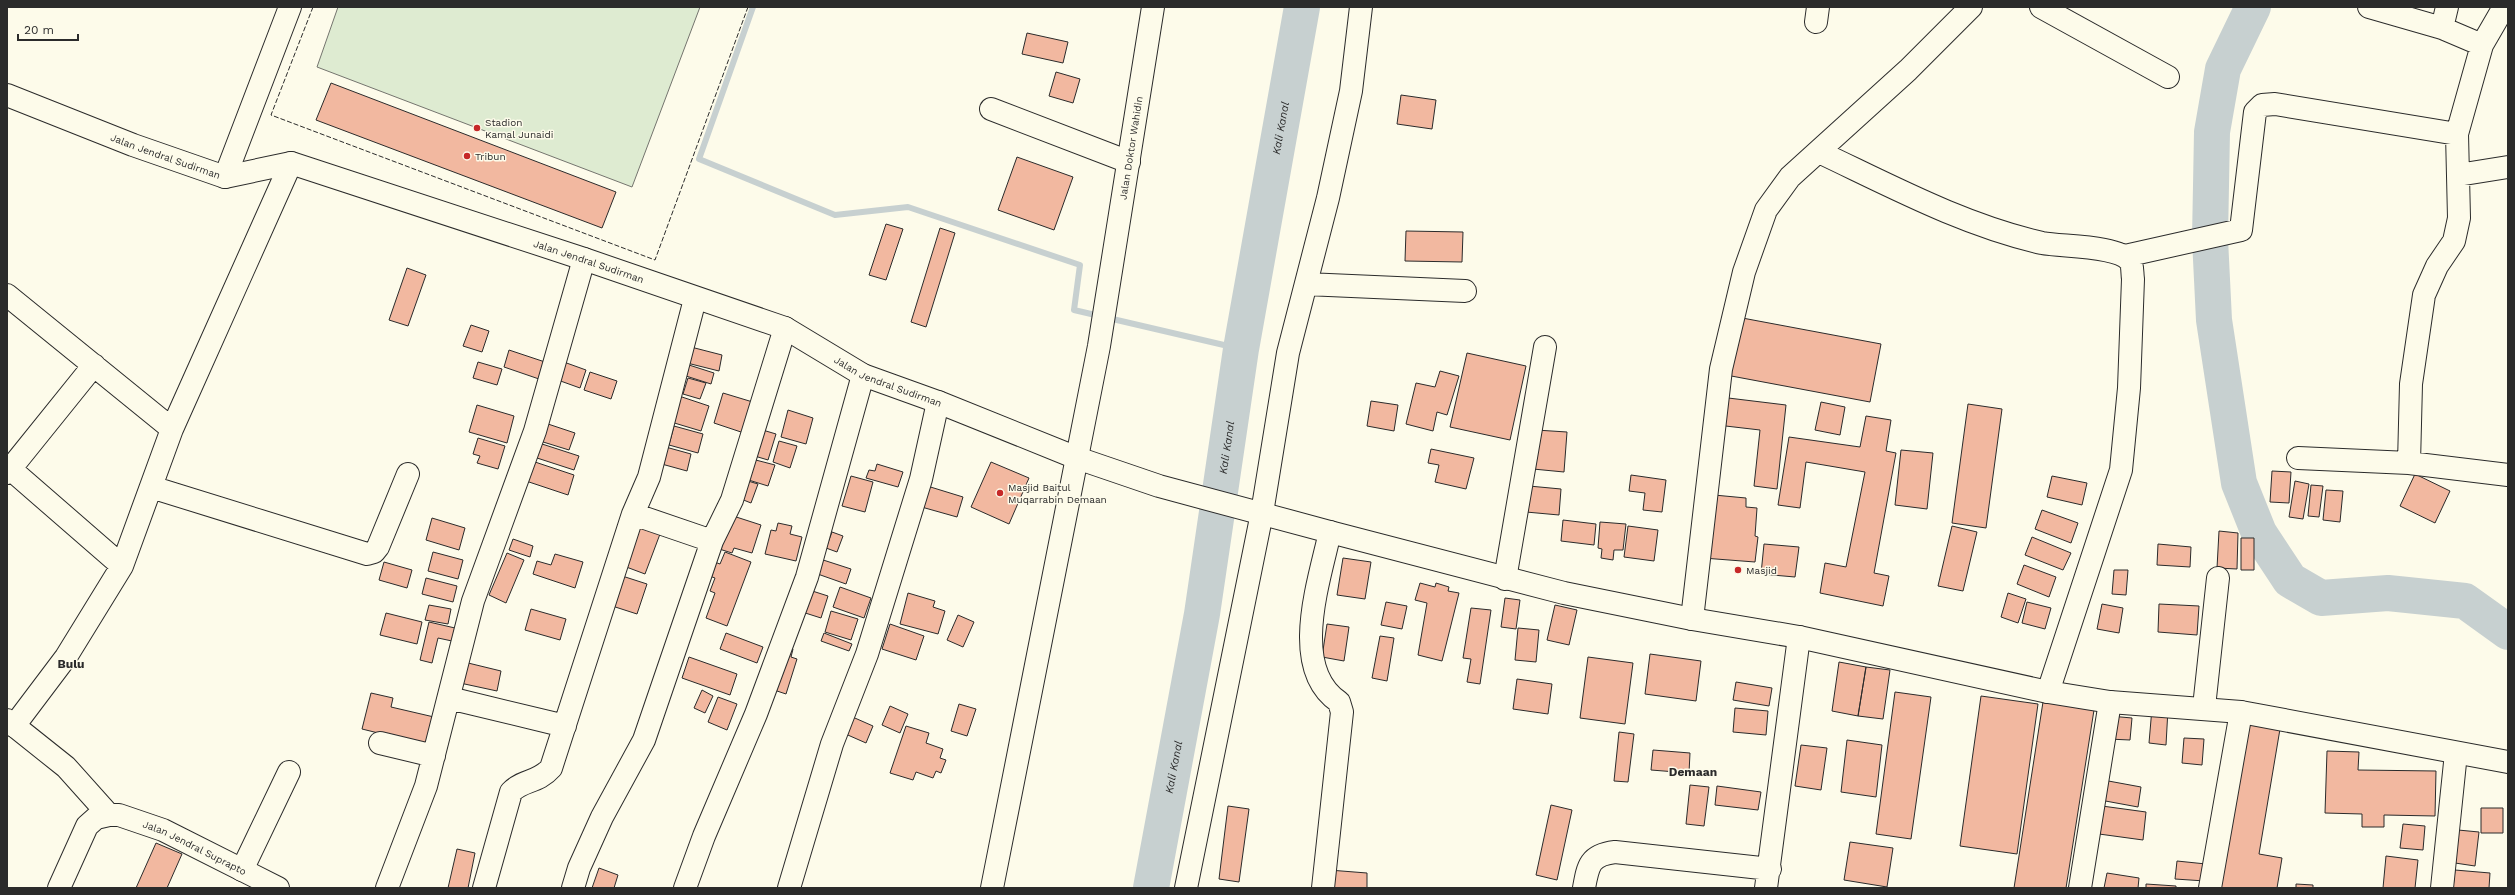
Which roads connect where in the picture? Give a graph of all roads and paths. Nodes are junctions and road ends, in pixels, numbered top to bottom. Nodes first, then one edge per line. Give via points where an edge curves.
1 (290, 7) edge
2 (1153, 7) edge
3 (1361, 7) edge
4 (1971, 7) edge
5 (2040, 7) edge
6 (2369, 7) edge
7 (2447, 7) edge
8 (2504, 7) edge
9 (2442, 28) junction
10 (2482, 45) junction
11 (2168, 78) dead end
12 (7, 95) edge
13 (991, 109) dead end
14 (2457, 134) junction
15 (1819, 152) junction
16 (1129, 162) junction
17 (290, 163) junction
18 (2508, 167) edge
19 (2458, 175) junction
20 (225, 177) junction
21 (2125, 256) junction
22 (584, 259) junction
23 (1306, 284) junction
24 (1465, 292) dead end
25 (7, 295) edge
26 (695, 299) junction
27 (785, 328) junction
28 (1545, 347) dead end
29 (94, 365) junction
30 (863, 375) junction
31 (938, 402) junction
32 (172, 428) junction
33 (1076, 458) junction
34 (2298, 458) dead end
35 (2409, 463) junction
36 (8, 469) edge
37 (408, 474) dead end
38 (2508, 475) edge
39 (151, 487) junction
40 (1254, 511) junction
41 (633, 514) junction
42 (1330, 532) junction
43 (712, 542) junction
44 (122, 566) junction
45 (2218, 578) dead end
46 (1506, 579) junction
47 (1692, 619) junction
48 (1799, 637) junction
49 (2048, 692) junction
50 (449, 698) junction
51 (2110, 702) junction
52 (2204, 707) junction
53 (2241, 712) junction
54 (11, 723) edge
55 (565, 726) junction
56 (380, 744) dead end
57 (2456, 753) junction
58 (434, 756) junction
59 (2508, 762) edge
60 (289, 772) dead end
61 (109, 815) junction
62 (248, 878) edge
63 (1768, 879) edge
64 (59, 888) edge
65 (278, 888) edge
66 (387, 888) edge
67 (484, 888) edge
68 (573, 888) edge
69 (685, 888) edge
70 (789, 888) edge
71 (992, 888) edge
72 (1186, 888) edge
73 (1323, 888) edge
74 (1584, 888) edge
75 (2080, 888) edge
76 (2210, 888) edge
77 (2442, 888) edge

1 - 20 street
2 - 16 street, Jalan Doktor Wahidin
3 - 23 street via 1351,91
4 - 15 street via 1908,70
5 - 11 street
6 - 9 street
7 - 9 street
8 - 10 street
9 - 10 street
10 - 14 street
12 - 20 street, Jalan Jendral Sudirman
13 - 16 street
14 - 19 street
14 - 21 street via 2275,104 2262,105 2255,112 2241,230
15 - 21 street via 1982,227 2043,243 2105,250
15 - 47 street via 1790,177 1766,210 1744,272 1720,370
16 - 33 street, Jalan Doktor Wahidin via 1099,346
17 - 20 street, Jalan Jendral Sudirman
17 - 22 street, Jalan Jendral Sudirman
17 - 32 street
18 - 19 street
19 - 35 street via 2459,218 2454,241 2437,266 2424,295 2411,384
21 - 49 street via 2131,262 2133,279 2129,388 2121,470
22 - 26 street, Jalan Jendral Sudirman
22 - 50 street via 535,431 474,601
23 - 24 street
23 - 40 street
25 - 29 street
26 - 27 street, Jalan Jendral Sudirman
26 - 41 street via 649,477
27 - 30 street, Jalan Jendral Sudirman
27 - 43 street via 732,500
28 - 46 street
29 - 32 street
29 - 36 street
30 - 31 street, Jalan Jendral Sudirman
30 - 69 street via 807,578 756,714 704,836
31 - 33 street, Jalan Jendral Sudirman
31 - 70 street via 920,478 867,654 832,744
32 - 39 street
33 - 40 street, Jalan Jendral Sudirman via 1159,486
33 - 71 street, Jalan Doktor Wahidin
34 - 35 street
35 - 38 street
36 - 44 street
37 - 39 street via 378,547 374,552 367,554
39 - 44 street
40 - 42 street, Jalan Jendral Sudirman
40 - 72 street
41 - 43 street
41 - 55 street
42 - 46 street, Jalan Jendral Sudirman
42 - 73 street via 1312,622 1312,658 1316,676 1327,694 1339,702 1342,712
43 - 68 street via 644,740 602,817 579,868
44 - 54 street via 66,657
45 - 52 street
46 - 47 street, Jalan Jendral Sudirman
47 - 48 street, Jalan Jendral Sudirman
48 - 49 street, Jalan Jendral Sudirman
48 - 63 street
49 - 51 street, Jalan Jendral Sudirman
50 - 55 street
50 - 58 street
51 - 52 street, Jalan Jendral Sudirman
51 - 75 street
52 - 53 street, Jalan Jendral Sudirman
53 - 57 street, Jalan Jendral Sudirman
53 - 76 street
54 - 61 street via 66,767
55 - 67 street via 551,768 543,777 511,792
56 - 58 street
57 - 59 street, Jalan Jendral Sudirman
57 - 77 street
58 - 66 street via 426,786
60 - 62 street
61 - 62 street, Jalan Jendral Suprapto via 120,815 163,830
61 - 64 street via 96,818 87,826
62 - 65 street, Jalan Jendral Suprapto
63 - 74 street via 1616,852 1596,857 1588,868

